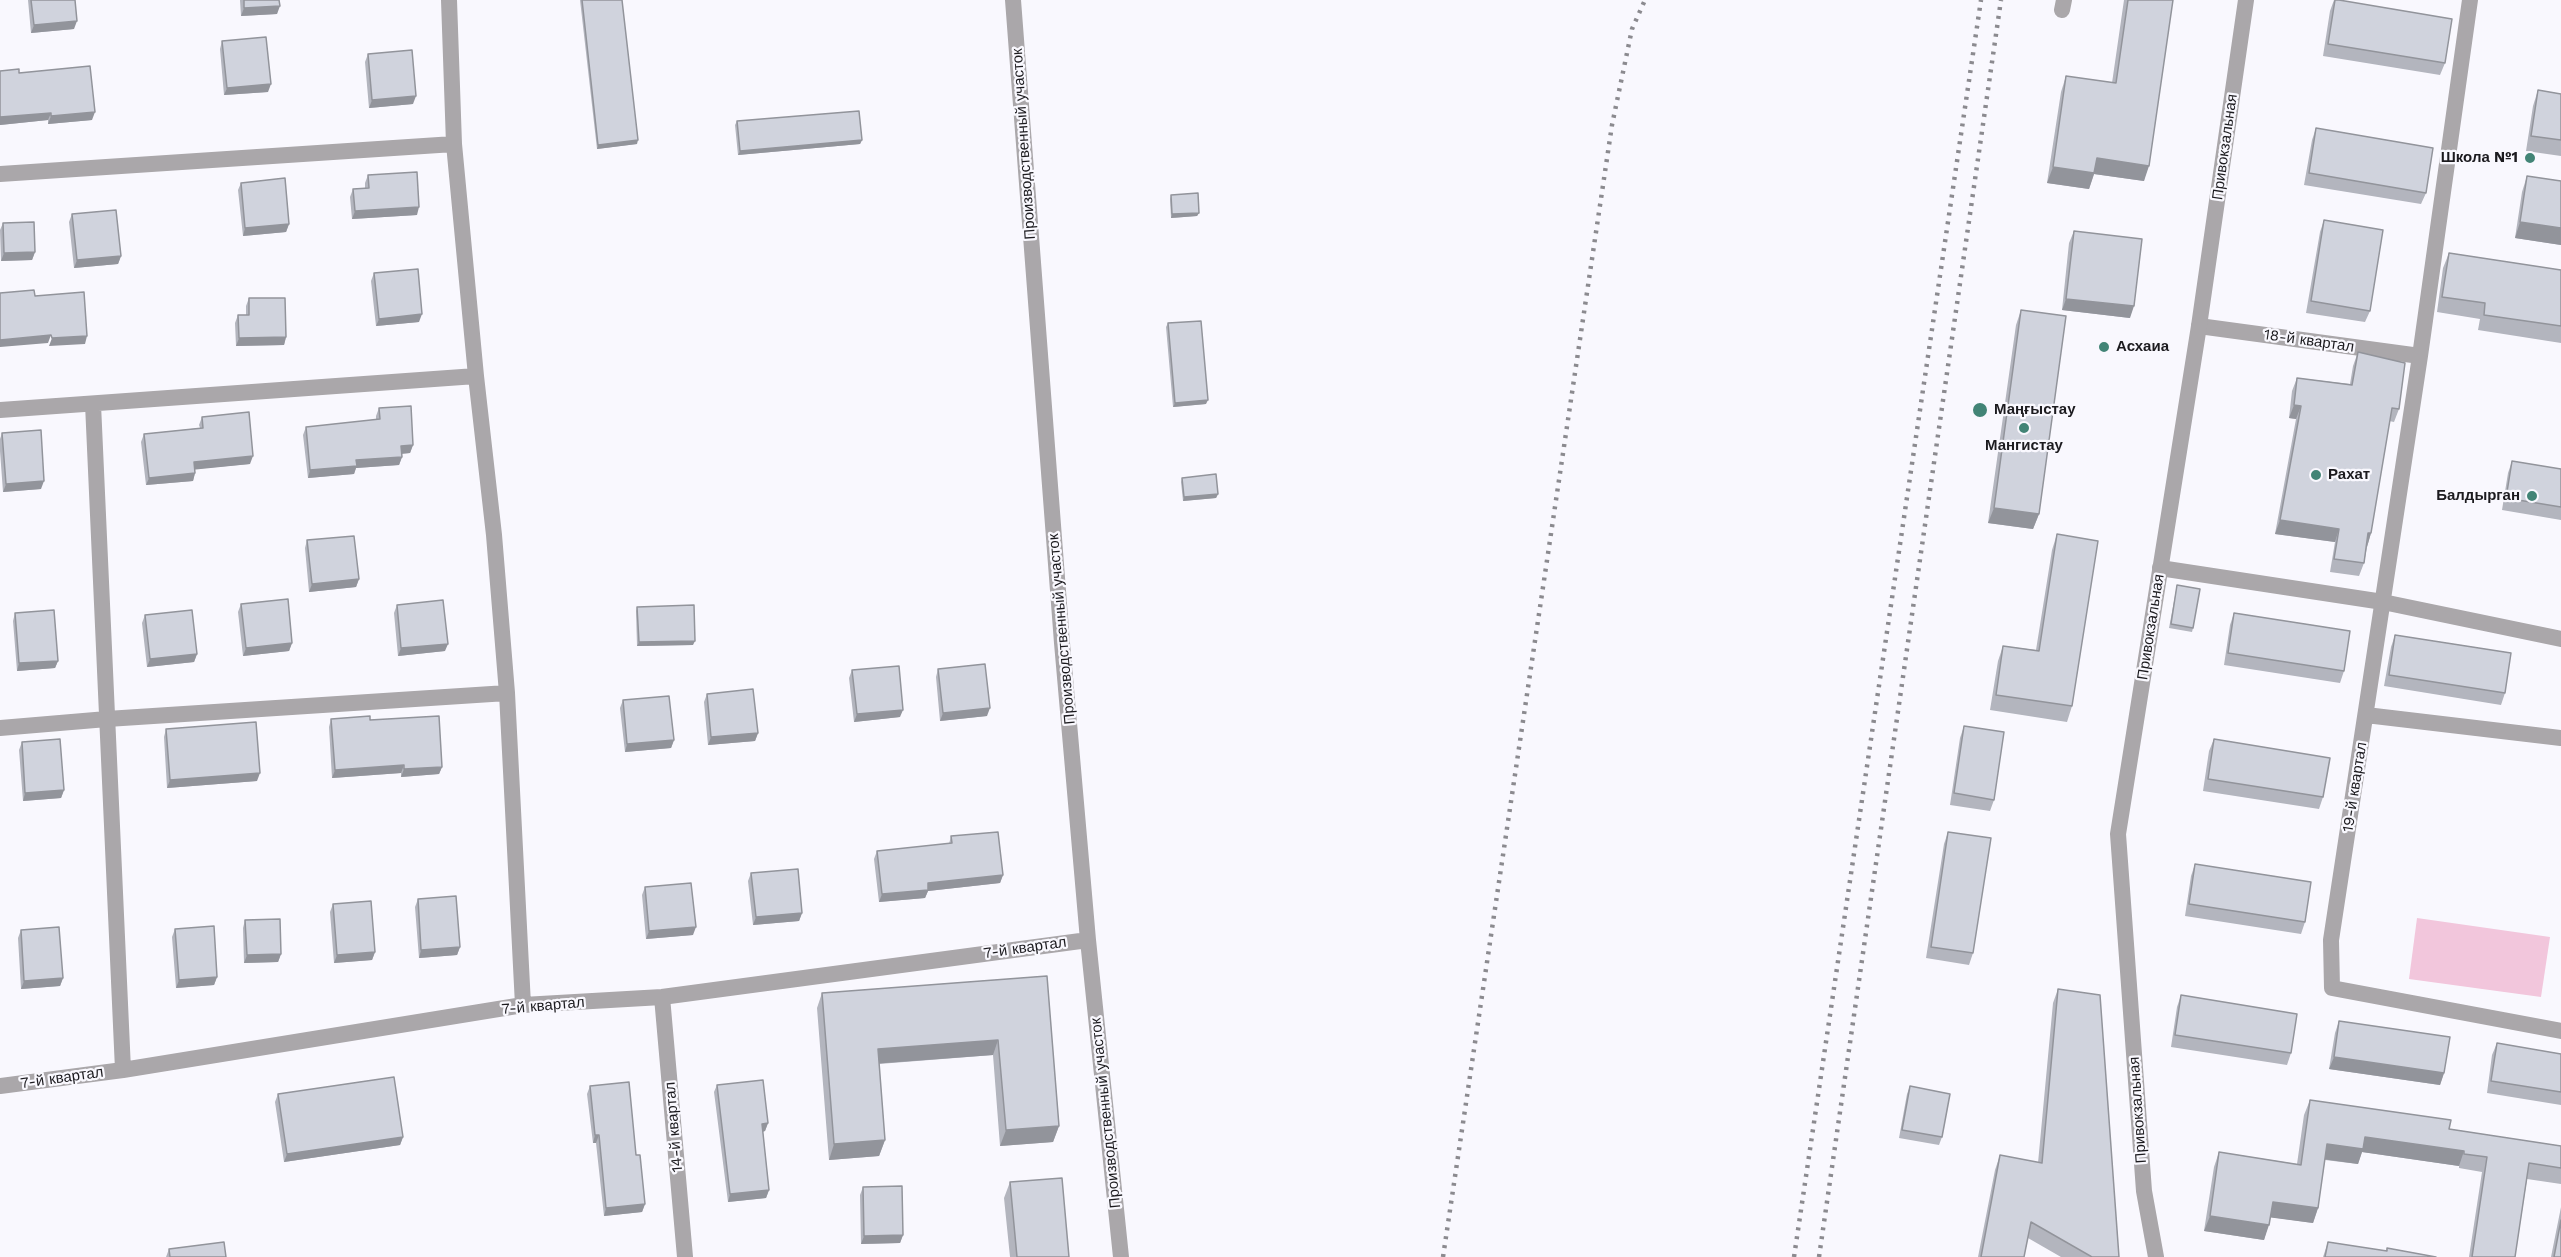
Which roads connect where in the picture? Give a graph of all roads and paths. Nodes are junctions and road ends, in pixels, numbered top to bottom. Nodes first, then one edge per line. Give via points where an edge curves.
1 (449, 0) edge
2 (1013, 0) edge
3 (2246, 0) edge
4 (2470, 0) edge
5 (454, 144) junction
6 (0, 174) edge
7 (2199, 326) junction
8 (2420, 356) junction
9 (476, 376) junction
10 (93, 404) junction
11 (0, 410) edge
12 (2160, 568) junction
13 (2383, 602) junction
14 (2561, 639) edge
15 (507, 693) junction
16 (2366, 715) junction
17 (107, 719) junction
18 (0, 728) edge
19 (2561, 738) edge
20 (1088, 940) junction
21 (662, 997) junction
22 (523, 1005) junction
23 (2561, 1031) edge
24 (123, 1070) junction
25 (0, 1086) edge
26 (686, 1257) edge
27 (1121, 1257) edge
28 (2156, 1257) edge

1 - 5 street
2 - 20 street, Производственный участок
3 - 7 street, Привокзальная
4 - 8 street, 19-й квартал
5 - 6 street
5 - 9 street
7 - 8 street, 18-й квартал
7 - 12 street, Привокзальная
8 - 13 street, 19-й квартал
9 - 10 street
9 - 15 street
10 - 11 street
10 - 17 street
12 - 13 street
12 - 28 street, Привокзальная via 2118,834 2144,1191
13 - 14 street
13 - 16 street, 19-й квартал
15 - 17 street
15 - 22 street
16 - 19 street
16 - 23 street, 19-й квартал via 2331,940 2332,988
17 - 18 street
17 - 24 street
20 - 21 street, 7-й квартал
20 - 27 street, Производственный участок
21 - 22 street, 7-й квартал
21 - 26 street, 14-й квартал
22 - 24 street, 7-й квартал
24 - 25 street, 7-й квартал

